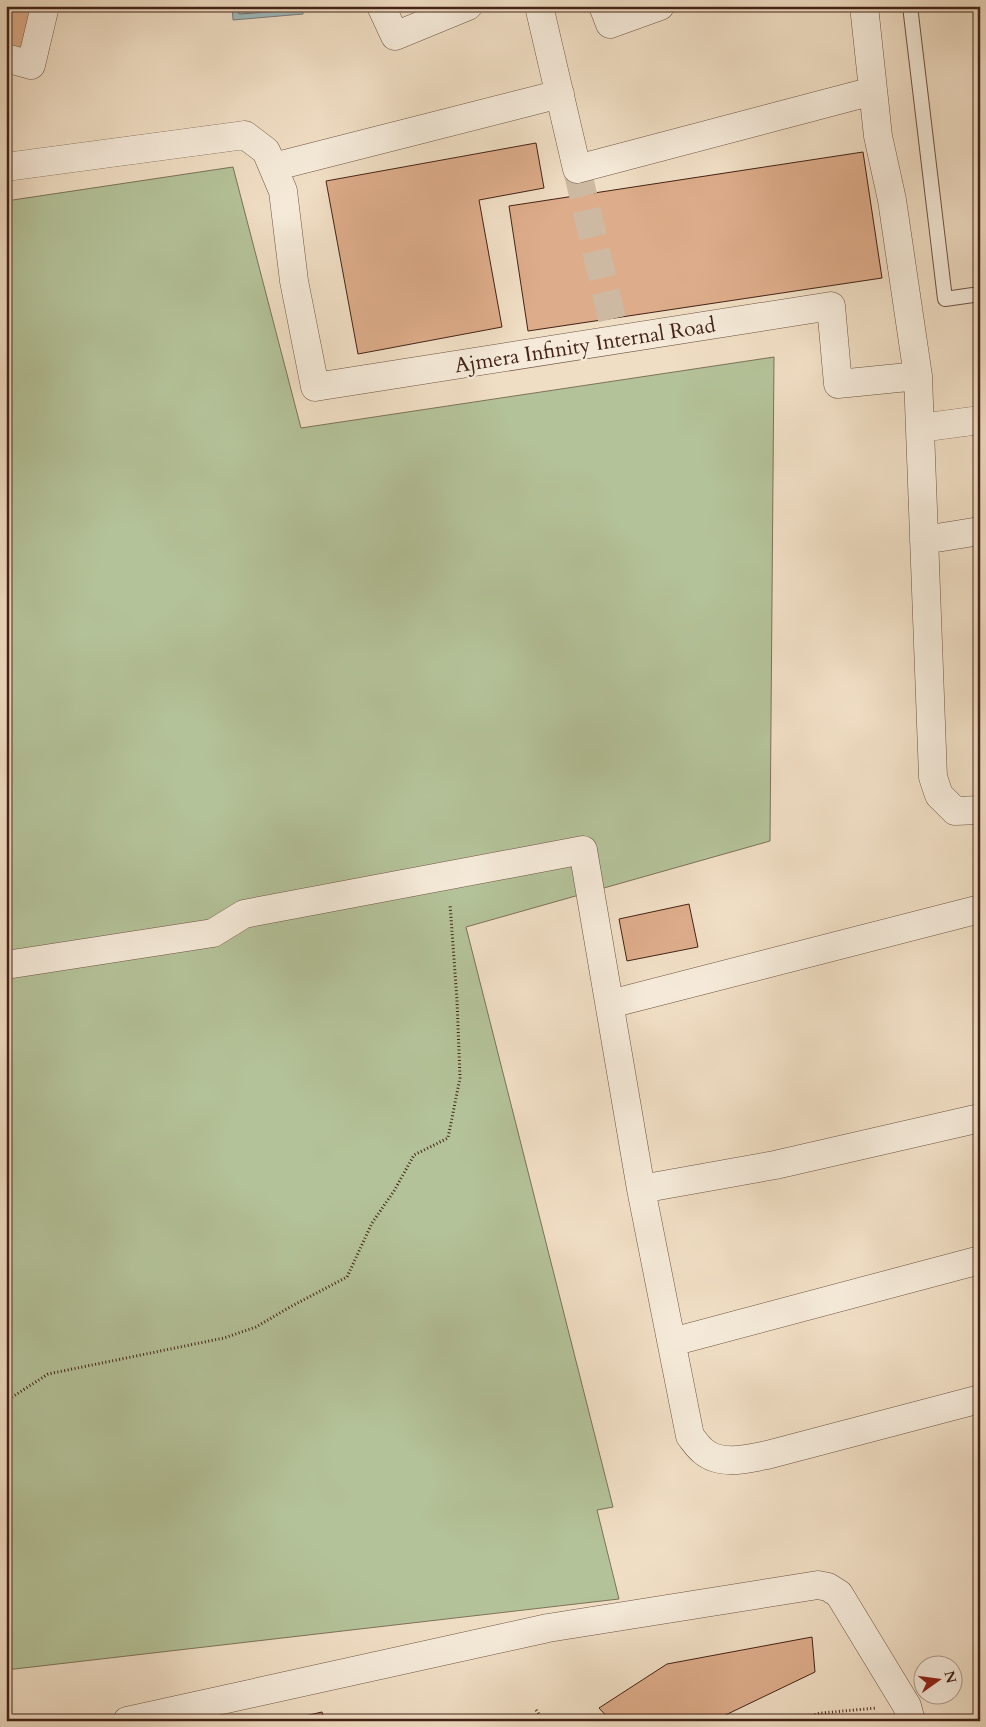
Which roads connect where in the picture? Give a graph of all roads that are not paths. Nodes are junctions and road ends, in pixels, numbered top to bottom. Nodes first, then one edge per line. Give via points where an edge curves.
1 (45, 6) edge
2 (381, 6) edge
3 (468, 6) edge
4 (539, 6) edge
5 (602, 6) edge
6 (660, 6) edge
7 (864, 6) edge
8 (910, 6) edge
9 (6, 58) edge
10 (873, 91) junction
11 (560, 94) junction
12 (273, 166) junction
13 (6, 167) edge
14 (980, 294) edge
15 (918, 376) junction
16 (980, 420) edge
17 (920, 428) junction
18 (980, 531) edge
19 (924, 540) junction
20 (980, 810) edge
21 (980, 910) edge
22 (6, 965) edge
23 (610, 1004) junction
24 (980, 1118) edge
25 (641, 1189) junction
26 (980, 1260) edge
27 (672, 1342) junction
28 (980, 1399) edge
29 (909, 1713) edge
30 (127, 1721) edge

1 - 9 street via 30,65
2 - 3 street via 395,36
4 - 11 street
5 - 6 street via 610,24
7 - 10 street
8 - 14 lane via 945,299
10 - 11 street via 577,169
10 - 15 street
11 - 12 street
12 - 13 street, Ajmera Infinity Internal Road via 266,152 244,135
12 - 15 street, Ajmera Infinity Internal Road via 282,191 294,281 316,387 831,306 838,384
15 - 17 street
16 - 17 street
17 - 19 street
18 - 19 street
19 - 20 street via 933,777 939,795 955,811
21 - 23 street
22 - 23 street via 213,933 244,914 583,850
23 - 25 street
24 - 25 street via 775,1165
25 - 27 street
26 - 27 street
27 - 28 street via 690,1436 703,1452 719,1460 767,1456
29 - 30 street via 838,1594 818,1584 548,1628

